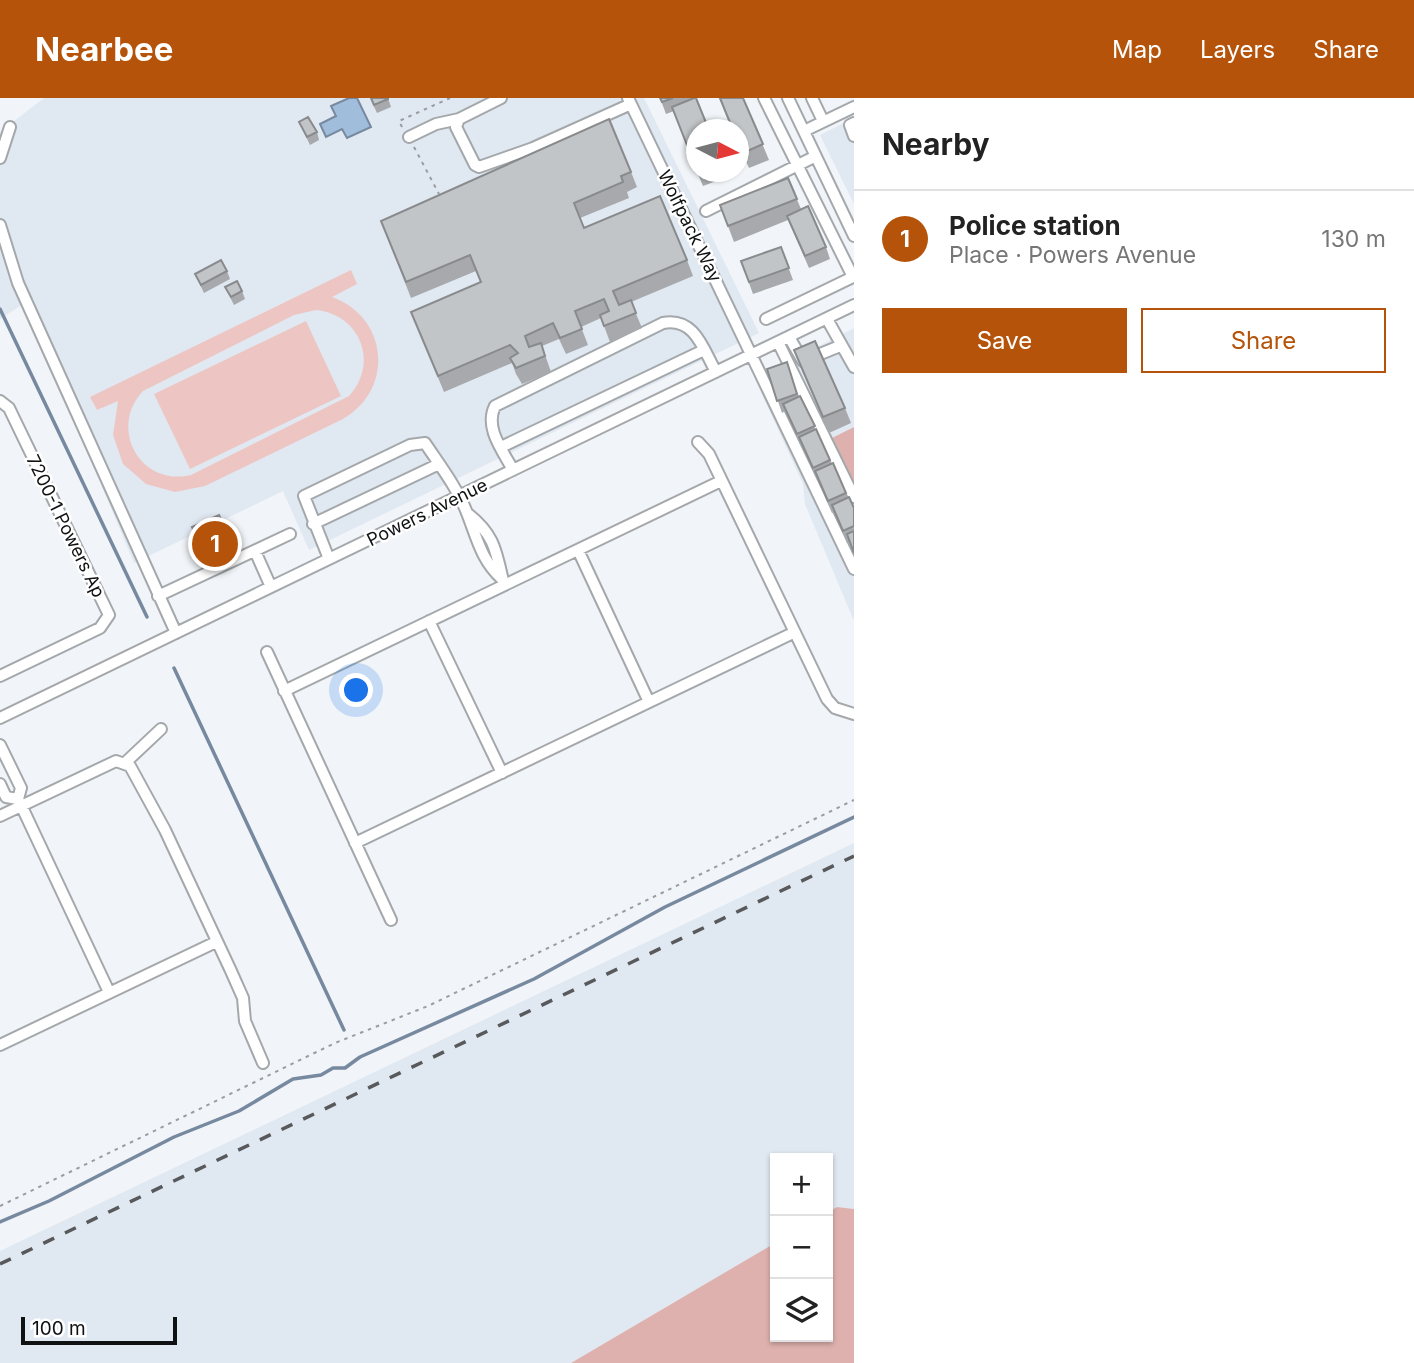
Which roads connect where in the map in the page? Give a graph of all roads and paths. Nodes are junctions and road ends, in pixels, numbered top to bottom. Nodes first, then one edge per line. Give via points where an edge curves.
1 (450, 98) edge
2 (501, 98) edge
3 (764, 98) edge
4 (788, 98) edge
5 (812, 98) edge
6 (629, 101) edge
7 (854, 107) edge
8 (458, 119) junction
9 (823, 121) junction
10 (854, 123) edge
11 (10, 127) dead end
12 (804, 131) junction
13 (854, 136) edge
14 (409, 137) junction
15 (814, 157) junction
16 (0, 158) edge
17 (798, 166) junction
18 (440, 197) edge
19 (706, 211) dead end
20 (851, 223) edge
21 (0, 225) edge
22 (854, 236) edge
23 (854, 305) edge
24 (766, 319) dead end
25 (827, 319) junction
26 (789, 337) junction
27 (778, 342) junction
28 (840, 345) junction
29 (704, 350) junction
30 (753, 354) junction
31 (854, 367) edge
32 (716, 372) junction
33 (0, 401) edge
34 (698, 442) dead end
35 (501, 447) junction
36 (439, 464) junction
37 (513, 470) junction
38 (722, 481) junction
39 (458, 496) junction
40 (854, 497) edge
41 (313, 524) junction
42 (290, 534) dead end
43 (578, 550) junction
44 (255, 551) junction
45 (329, 559) junction
46 (854, 569) edge
47 (503, 582) junction
48 (271, 587) junction
49 (158, 596) junction
50 (429, 621) junction
51 (176, 633) junction
52 (793, 633) junction
53 (267, 652) dead end
54 (0, 676) edge
55 (284, 691) junction
56 (649, 702) junction
57 (854, 714) edge
58 (0, 718) edge
59 (161, 729) dead end
60 (0, 745) edge
61 (126, 762) junction
62 (502, 773) junction
63 (0, 784) edge
64 (854, 800) edge
65 (19, 802) junction
66 (0, 816) edge
67 (355, 843) junction
68 (391, 920) dead end
69 (216, 942) junction
70 (109, 992) junction
71 (1, 1042) edge
72 (263, 1063) dead end
73 (0, 1206) edge

1 - 14 path via 400,121
2 - 8 street
3 - 17 street
4 - 12 street
5 - 9 street
6 - 8 street via 533,148 479,167 456,128
6 - 30 street, Wolfpack Way
7 - 9 street
8 - 14 street
9 - 12 street
10 - 13 street via 850,125
11 - 16 street
12 - 15 street
14 - 18 path
15 - 17 street
15 - 20 street
17 - 19 street
17 - 24 street via 853,277
20 - 22 street
21 - 49 street via 18,283
23 - 25 street, Powers Avenue
25 - 26 street, Powers Avenue
25 - 28 street
26 - 27 street, Powers Avenue
26 - 28 street via 803,361
27 - 30 street, Powers Avenue
27 - 40 street
28 - 31 street
29 - 32 street
29 - 35 street
29 - 35 street via 692,328 673,321 663,323 495,406 490,421
30 - 32 street, Powers Avenue
30 - 46 street, Wolfpack Way
32 - 37 street, Powers Avenue
33 - 54 street, 7200-1 Powers Ap via 9,408 109,615 100,628
34 - 38 street
35 - 37 street
36 - 39 street
36 - 41 street
36 - 41 street via 425,443 410,444 304,496
37 - 39 street, Powers Avenue
38 - 43 street
38 - 52 street
39 - 45 street, Powers Avenue
39 - 47 street via 488,566
41 - 45 street
42 - 44 street
43 - 47 street
43 - 56 street
44 - 48 street
44 - 49 street
45 - 48 street, Powers Avenue
47 - 50 street
48 - 51 street, Powers Avenue
49 - 51 street
50 - 55 street
50 - 62 street
51 - 58 street, Powers Avenue
52 - 56 street
52 - 57 street via 827,699 835,708
53 - 55 street
55 - 67 street
56 - 62 street
59 - 61 street
60 - 65 street via 21,788
61 - 65 street via 116,761
61 - 69 street via 165,830
62 - 67 street
63 - 65 street via 6,797
64 - 73 path via 428,1006 335,1042
65 - 66 street
65 - 70 street
67 - 68 street
69 - 70 street
69 - 72 street via 243,998 245,1021
70 - 71 street

